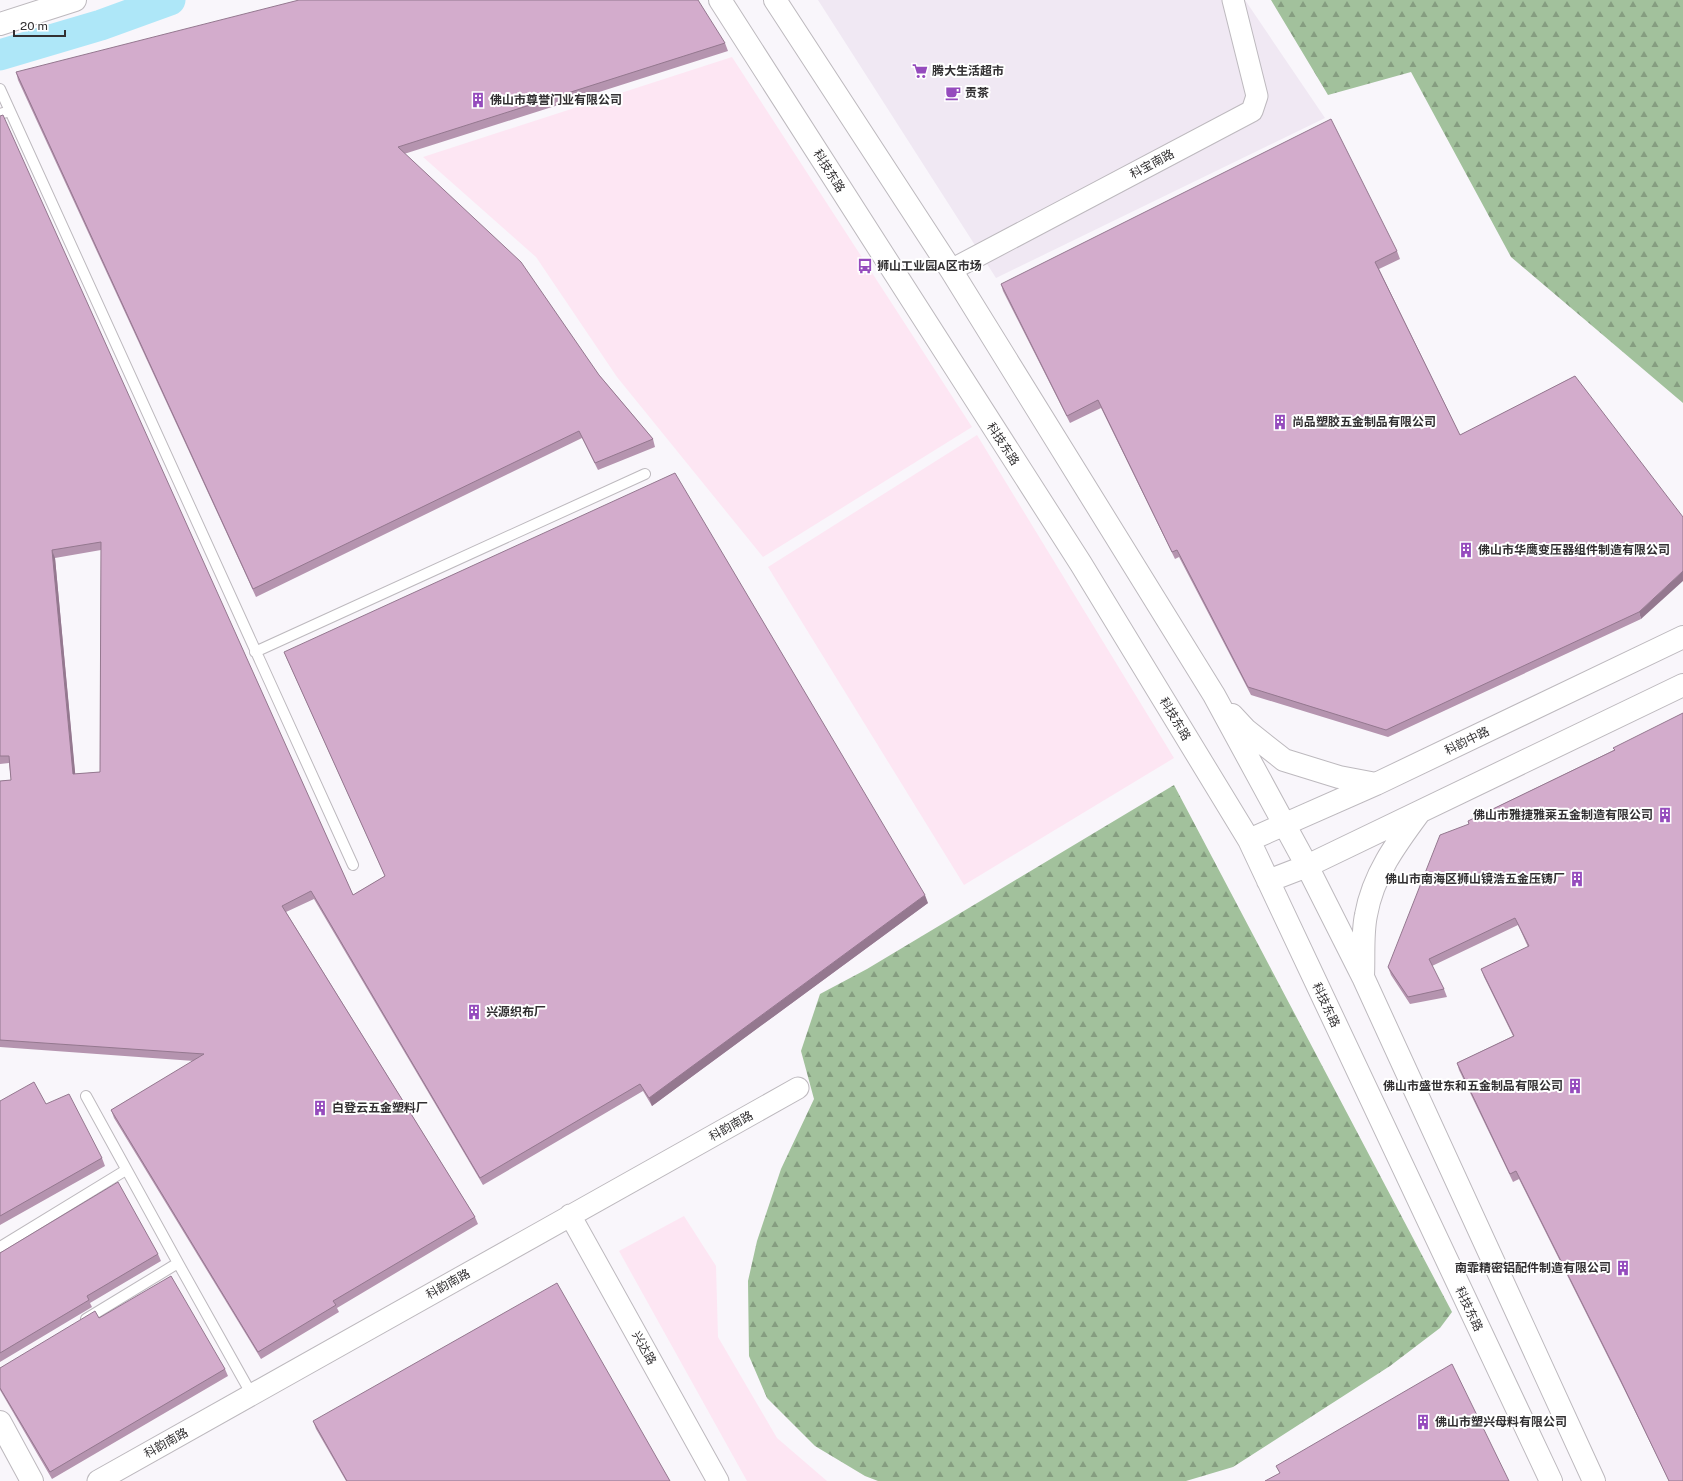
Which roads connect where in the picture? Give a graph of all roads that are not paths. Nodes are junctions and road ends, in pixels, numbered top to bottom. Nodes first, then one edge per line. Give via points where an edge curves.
1 (76, 0) edge
2 (720, 0) edge
3 (776, 0) edge
4 (1233, 0) edge
5 (0, 24) edge
6 (0, 88) edge
7 (10, 111) junction
8 (0, 114) edge
9 (951, 270) junction
10 (645, 474) dead end
11 (1683, 637) edge
12 (255, 652) junction
13 (1683, 685) edge
14 (1214, 695) junction
15 (1376, 784) junction
16 (1421, 810) junction
17 (1284, 824) junction
18 (1249, 840) junction
19 (353, 865) dead end
20 (1307, 866) junction
21 (1268, 881) junction
22 (1363, 977) junction
23 (798, 1088) dead end
24 (86, 1096) dead end
25 (126, 1170) junction
26 (570, 1215) junction
27 (0, 1247) edge
28 (178, 1263) junction
29 (79, 1323) edge
30 (252, 1394) junction
31 (0, 1422) edge
32 (32, 1481) edge
33 (98, 1481) edge
34 (718, 1481) edge
35 (1551, 1481) edge
36 (1594, 1481) edge

1 - 5 main road
2 - 18 main road, 科技东路 via 1081,564
3 - 9 main road
4 - 9 street, 科宝南路 via 1257,96 1252,111
6 - 7 lane
7 - 8 lane
7 - 12 lane
9 - 14 main road
10 - 12 lane
11 - 15 main road, 科韵中路
12 - 19 lane
13 - 16 main road
14 - 15 main road via 1246,730 1284,760 1338,777
14 - 17 main road
15 - 17 main road, 科韵中路
16 - 20 main road
16 - 22 main road via 1395,845 1375,882 1366,915
17 - 18 main road, 科韵中路
17 - 20 main road
18 - 21 main road, 科技东路
20 - 21 main road
20 - 22 main road
21 - 35 main road, 科技东路
22 - 36 main road
23 - 26 street, 科韵南路
24 - 25 lane
25 - 27 lane
25 - 28 lane
26 - 30 street, 科韵南路
26 - 34 street, 兴达路
28 - 29 lane
28 - 30 lane
30 - 33 street, 科韵南路
31 - 32 main road

